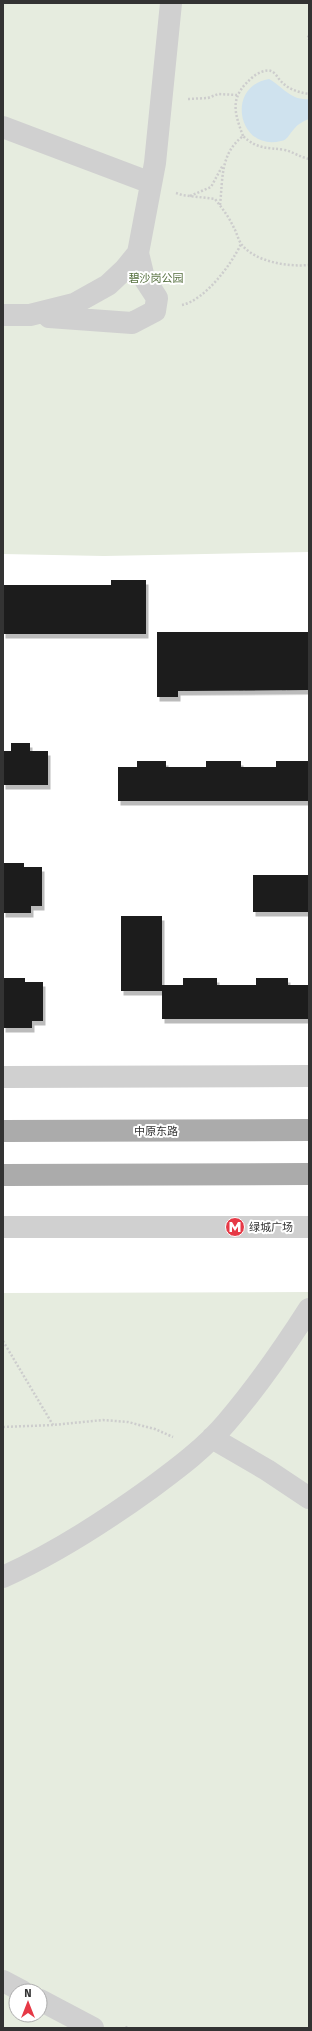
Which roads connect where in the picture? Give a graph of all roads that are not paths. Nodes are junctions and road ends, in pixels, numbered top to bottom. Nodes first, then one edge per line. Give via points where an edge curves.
1 (171, 3) edge
2 (5, 132) edge
3 (151, 183) junction
4 (138, 253) junction
5 (3, 315) edge
6 (30, 315) junction
7 (309, 1076) edge
8 (3, 1077) edge
9 (309, 1130) edge
10 (3, 1131) edge
11 (309, 1174) edge
12 (3, 1175) edge
13 (3, 1227) edge
14 (309, 1227) edge
15 (309, 1309) edge
16 (206, 1444) junction
17 (309, 1498) edge
18 (3, 1577) edge
19 (48, 2004) edge
20 (93, 2028) edge

1 - 3 street
2 - 3 street
3 - 4 street
4 - 6 street via 108,285 74,304
4 - 6 street via 144,278 157,298 155,312 132,323
5 - 6 street
7 - 8 street
9 - 10 main road, 中原东路
11 - 12 main road
13 - 14 street
15 - 16 street via 282,1351 227,1423
16 - 17 street via 267,1470
16 - 18 street via 186,1462 110,1518 37,1561
19 - 20 street

